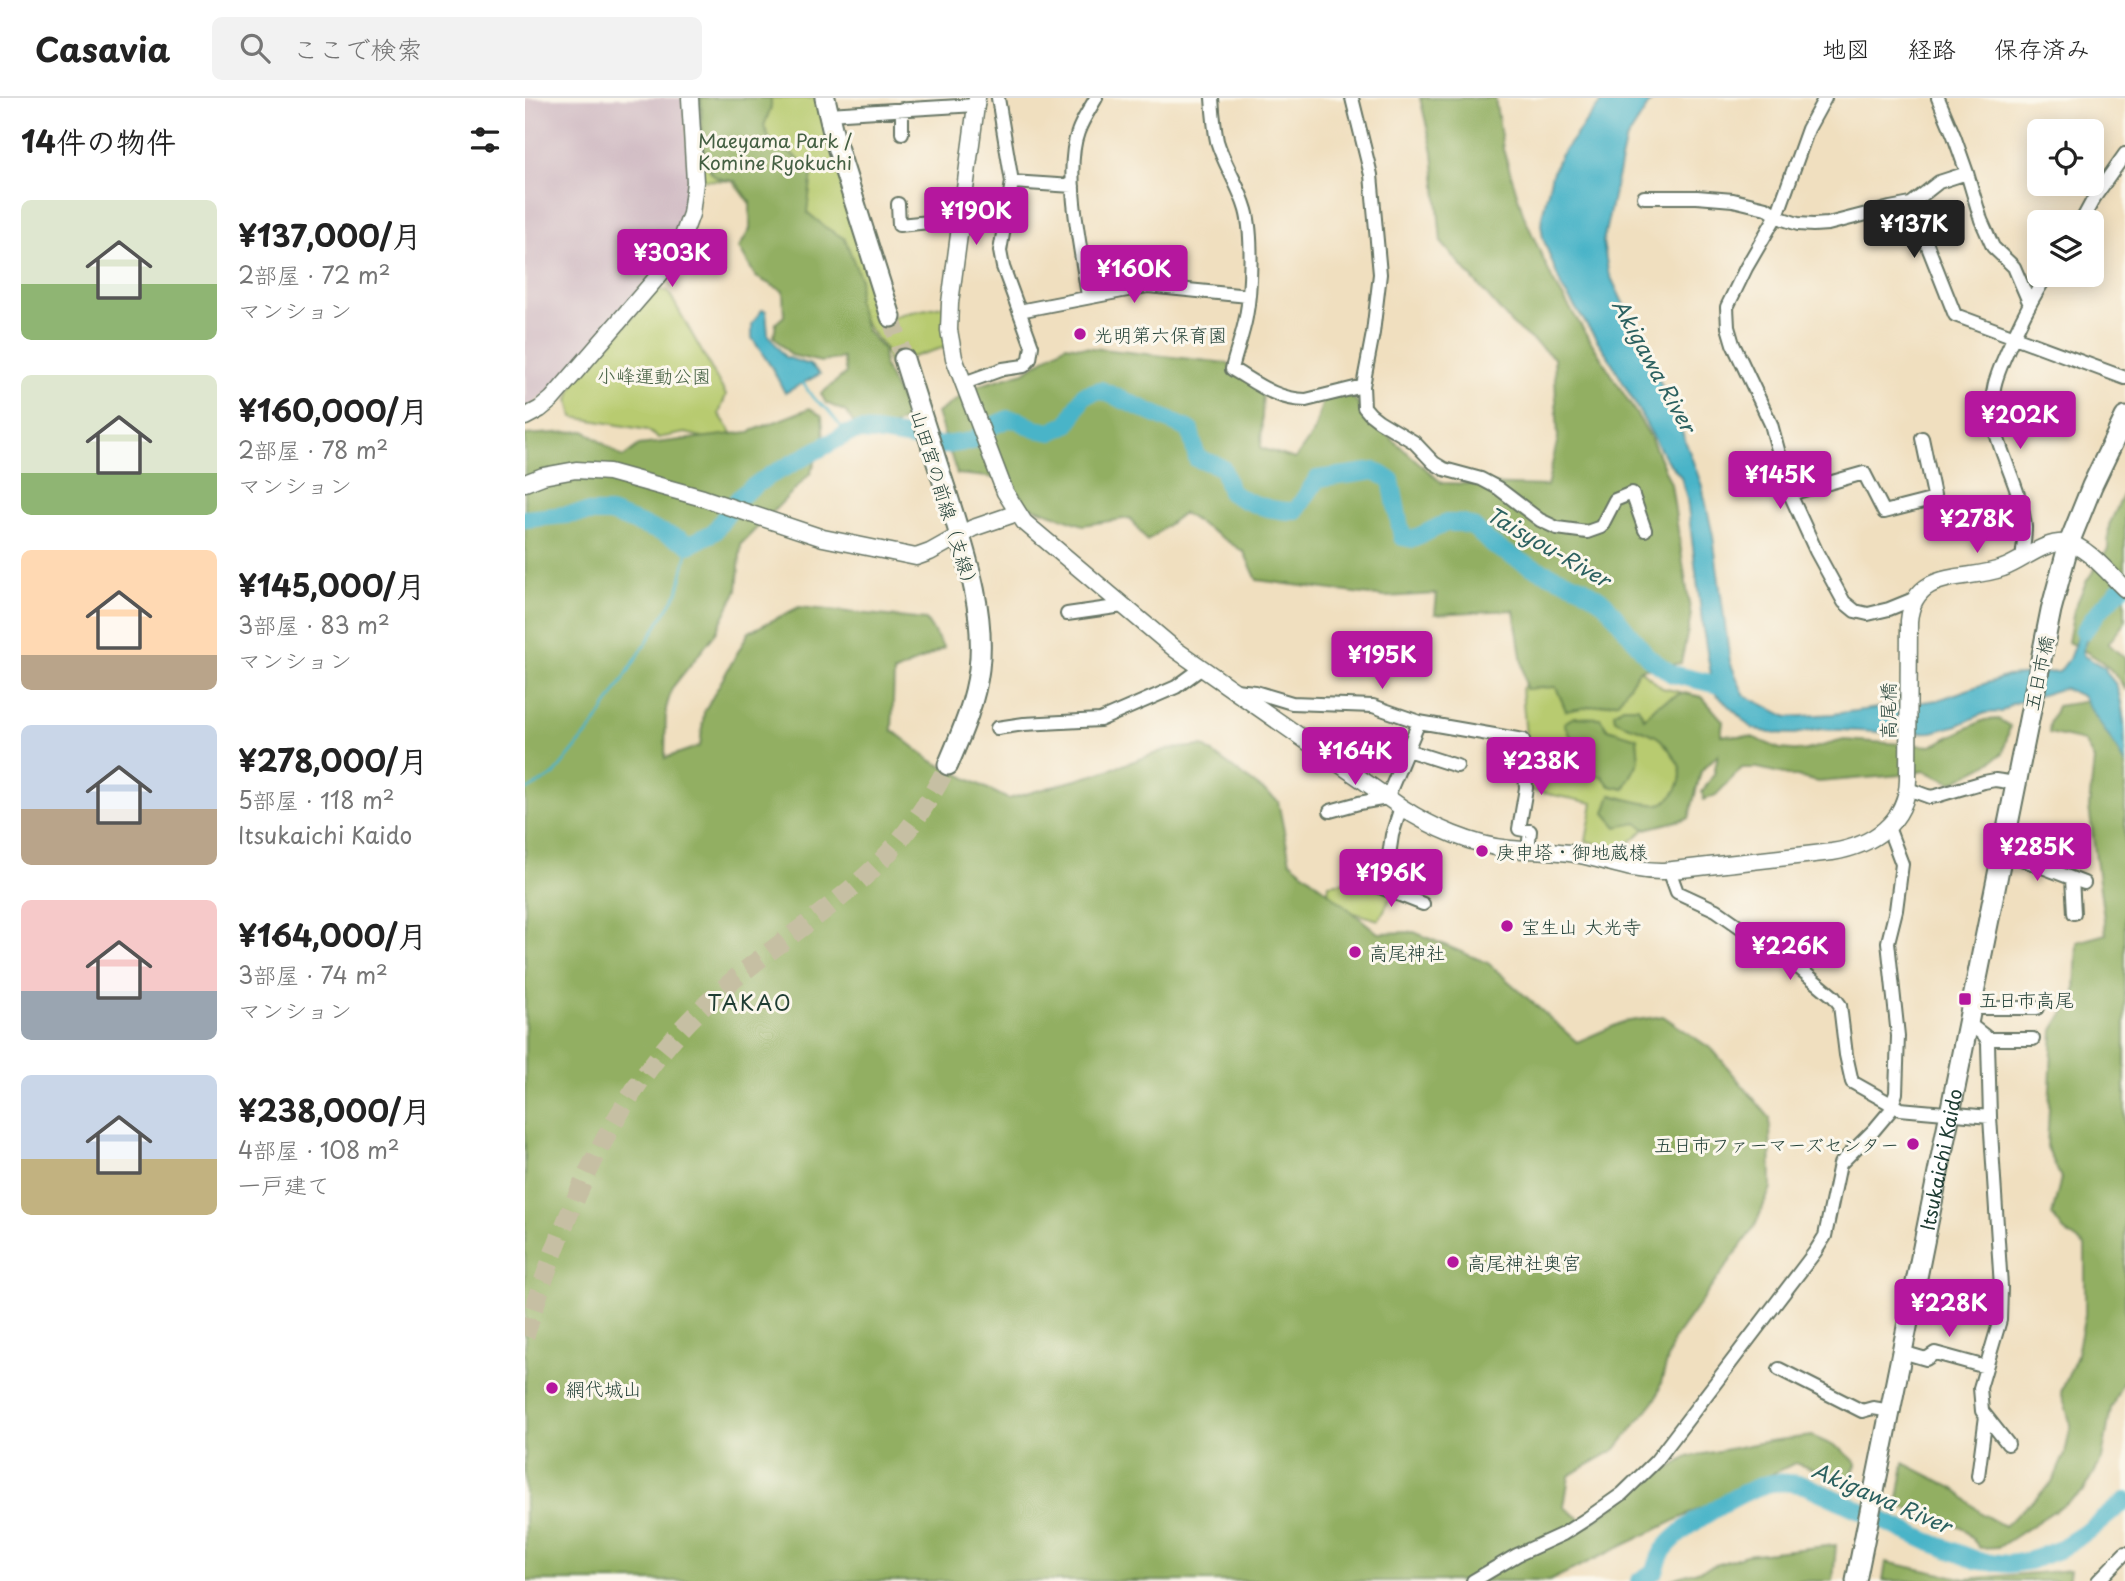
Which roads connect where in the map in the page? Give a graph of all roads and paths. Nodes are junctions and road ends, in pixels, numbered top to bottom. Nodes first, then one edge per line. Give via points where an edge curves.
1 (690, 98) edge
2 (998, 98) edge
3 (1096, 98) edge
4 (1212, 98) edge
5 (1352, 98) edge
6 (1825, 98) edge
7 (1938, 98) edge
8 (977, 102) edge
9 (827, 106) edge
10 (902, 110) junction
11 (902, 133) dead end
12 (2125, 155) edge
13 (1967, 173) junction
14 (1012, 182) junction
15 (1073, 186) junction
16 (1644, 197) dead end
17 (898, 204) dead end
18 (1911, 204) junction
19 (2088, 210) edge
20 (1778, 214) junction
21 (961, 219) junction
22 (2039, 287) edge
23 (1088, 296) junction
24 (1248, 296) junction
25 (2029, 302) junction
26 (1019, 311) junction
27 (891, 317) tunnel mouth
28 (2014, 336) junction
29 (904, 359) tunnel mouth
30 (2125, 378) edge
31 (1363, 386) junction
32 (966, 390) junction
33 (525, 417) edge
34 (2125, 417) edge
35 (1922, 438) dead end
36 (525, 483) edge
37 (1790, 494) junction
38 (1017, 513) junction
39 (1645, 530) dead end
40 (960, 536) junction
41 (2069, 543) junction
42 (2022, 559) junction
43 (2125, 589) edge
44 (1916, 598) junction
45 (1123, 606) junction
46 (1066, 614) dead end
47 (1202, 668) junction
48 (1234, 690) junction
49 (1419, 722) junction
50 (997, 728) dead end
51 (2026, 737) joint
52 (1407, 750) junction
53 (948, 765) tunnel mouth
54 (1457, 766) dead end
55 (2017, 783) junction
56 (1907, 789) junction
57 (1394, 802) junction
58 (1330, 811) dead end
59 (1888, 827) junction
60 (1528, 850) junction
61 (2003, 852) junction
62 (1669, 870) junction
63 (1423, 904) dead end
64 (2074, 913) dead end
65 (2037, 1008) dead end
66 (1970, 1015) junction
67 (2032, 1038) dead end
68 (1988, 1039) junction
69 (1892, 1105) junction
70 (1950, 1114) junction
71 (1990, 1117) junction
72 (1902, 1352) junction
73 (1986, 1367) junction
74 (1779, 1369) dead end
75 (1891, 1411) junction
76 (1986, 1416) junction
77 (2008, 1444) dead end
78 (1978, 1476) dead end
79 (2125, 1553) edge
80 (1473, 1581) edge
81 (1856, 1581) edge
82 (2098, 1581) edge

1 - 33 street via 695,182 691,214 678,247 552,399
2 - 14 street
3 - 15 street via 1077,133
4 - 24 street via 1217,139 1247,214
5 - 31 street via 1370,175 1380,274
6 - 20 street via 1808,128
7 - 13 street
8 - 10 street
8 - 21 street
9 - 10 street
9 - 27 main road
10 - 11 street
12 - 19 street
13 - 18 street via 1939,182
13 - 25 street via 1993,247 2014,267
14 - 15 street
14 - 26 street via 1000,251
15 - 23 street
16 - 20 street via 1716,198
17 - 21 street via 899,225
18 - 20 street via 1828,224 1798,224
18 - 28 street via 1955,316
20 - 37 street via 1727,307 1733,344 1771,424
21 - 32 street via 949,331
22 - 25 street
23 - 24 street via 1148,286
23 - 26 street
24 - 31 street via 1232,369 1275,395 1297,400
25 - 28 street
26 - 32 street via 1032,346 1030,359 1024,366 1003,369
28 - 30 street
28 - 42 street via 1996,374 1991,411 2022,510
29 - 40 main road, 山田宮の前線（支線）
31 - 39 street via 1364,407 1370,415 1414,442 1434,463 1498,488 1541,520 1557,528 1587,532 1601,527 1615,500 1632,493
32 - 38 street
34 - 41 main road
35 - 37 street via 1935,502 1884,512 1864,473
36 - 40 street via 576,470 609,472 823,538 909,557
37 - 44 street via 1816,551 1850,608 1868,614
38 - 40 street
38 - 45 street
40 - 53 main road, 山田宮の前線（支線） via 976,596 980,657 970,710
41 - 42 street via 2047,545
41 - 43 street via 2082,548
41 - 51 main road, 五日市橋
42 - 44 street via 1996,571 1943,579
44 - 56 street, 高尾橋 via 1909,616
45 - 46 street
45 - 47 street
47 - 48 street
47 - 50 street via 1176,687 1100,720
48 - 49 street via 1292,703 1373,706
48 - 57 street
49 - 52 street
49 - 60 street via 1524,740 1526,788 1518,830 1530,831
51 - 55 main road, Itsukaichi Kaido
52 - 54 street
52 - 57 street
55 - 56 street via 1995,780 1930,797
55 - 61 main road, Itsukaichi Kaido
56 - 59 street via 1899,813
57 - 58 street
57 - 60 street via 1475,842
57 - 63 street via 1388,862 1371,884
59 - 62 street via 1866,844 1848,849
59 - 69 street via 1902,864 1888,943 1898,1036
60 - 62 street via 1580,855 1635,870
61 - 64 street via 2078,881
61 - 66 main road, Itsukaichi Kaido
62 - 69 street via 1677,892 1716,910 1833,997 1840,1005 1852,1082
65 - 66 street
66 - 68 street
66 - 70 main road, Itsukaichi Kaido
67 - 68 street
68 - 71 street
69 - 70 street
69 - 80 street via 1840,1164 1820,1244 1656,1461 1588,1518
70 - 71 street
70 - 72 main road, Itsukaichi Kaido
71 - 73 street via 2001,1287 2000,1320
72 - 73 street via 1926,1359 1935,1353
72 - 75 main road, Itsukaichi Kaido
73 - 76 street via 1980,1388
74 - 75 street via 1862,1412 1873,1408
75 - 81 main road, Itsukaichi Kaido
76 - 77 street
76 - 78 street
79 - 82 street

